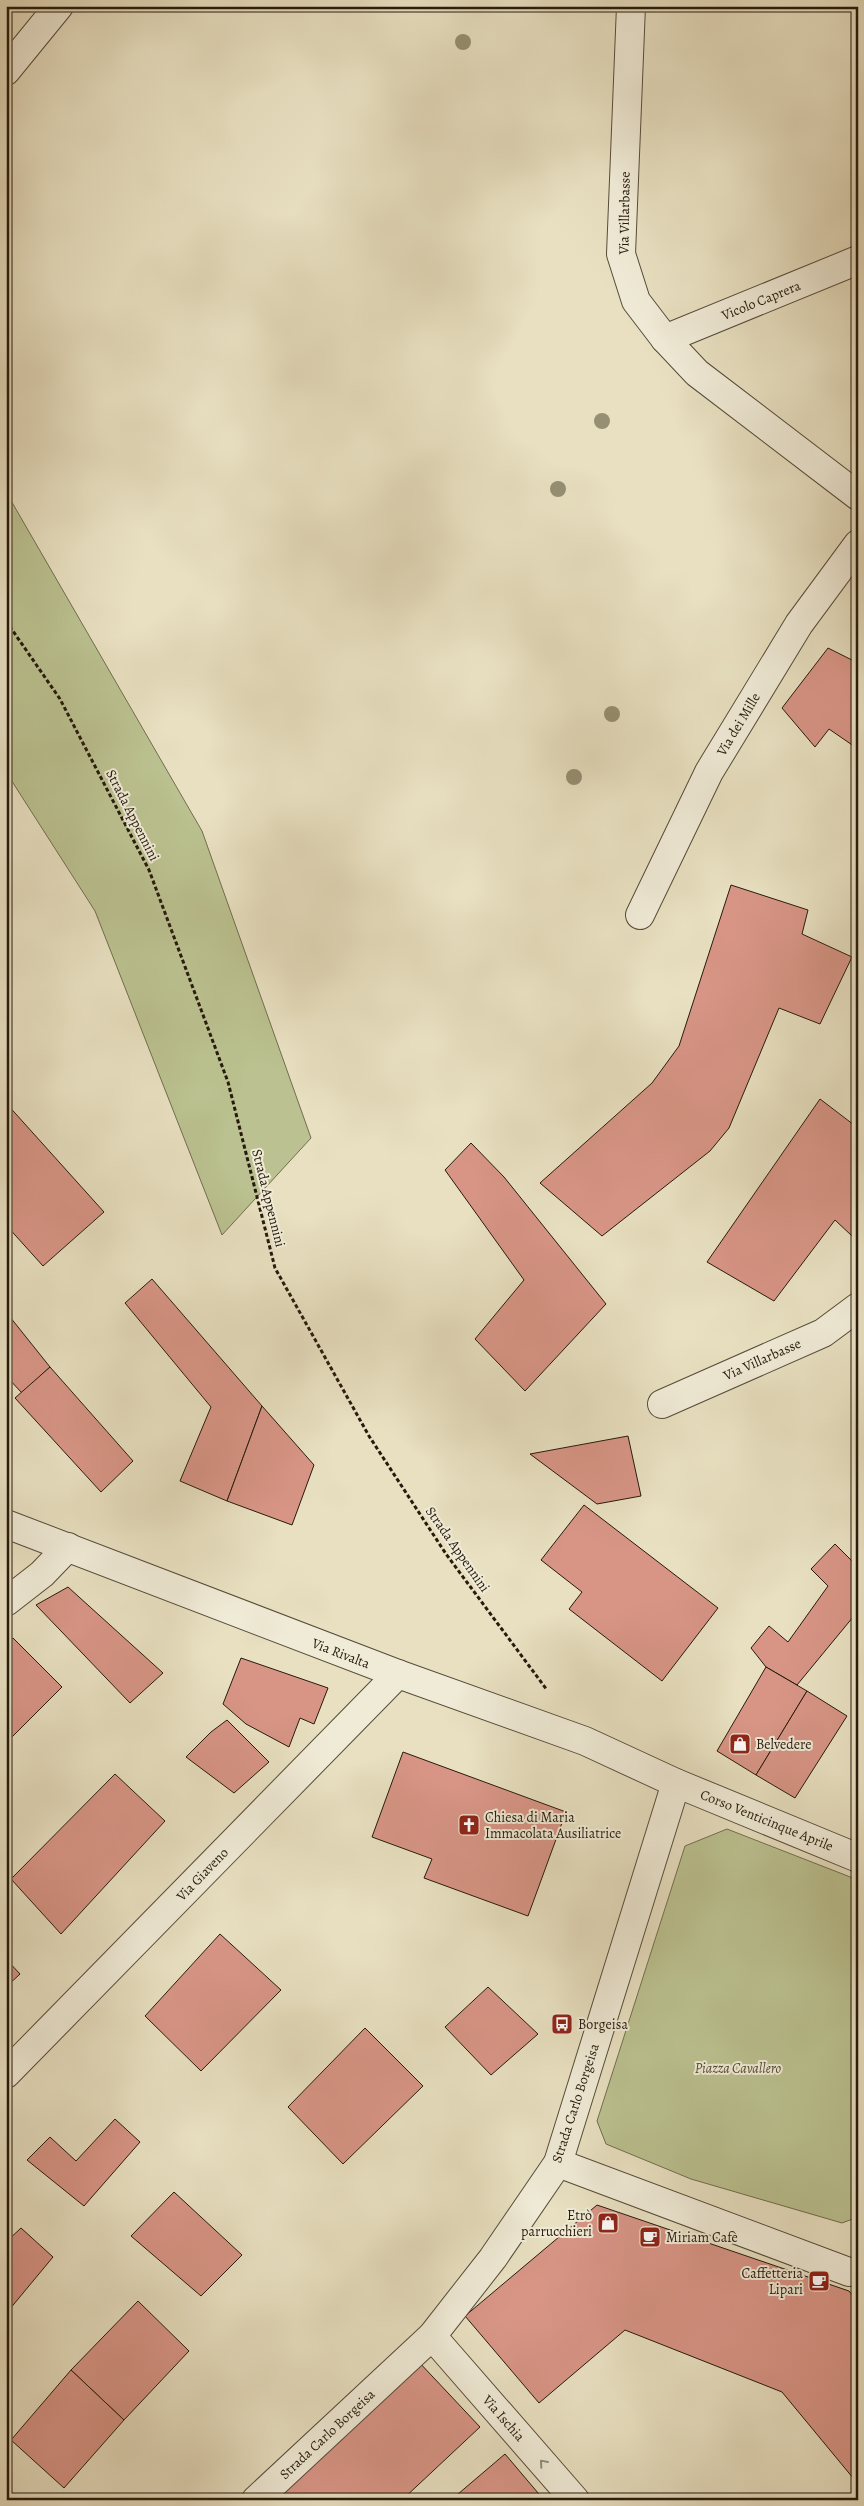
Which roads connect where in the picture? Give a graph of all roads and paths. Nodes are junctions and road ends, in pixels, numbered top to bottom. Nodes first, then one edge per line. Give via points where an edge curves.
1 (59, 6) edge
2 (631, 6) edge
3 (6, 71) edge
4 (858, 260) edge
5 (665, 339) junction
6 (858, 496) edge
7 (858, 544) edge
8 (6, 621) edge
9 (640, 915) dead end
10 (858, 1307) edge
11 (662, 1404) dead end
12 (6, 1524) edge
13 (68, 1547) junction
14 (6, 1602) edge
15 (398, 1674) junction
16 (550, 1694) dead end
17 (676, 1783) junction
18 (858, 1858) edge
19 (6, 2074) edge
20 (558, 2162) junction
21 (855, 2274) edge
22 (432, 2336) junction
23 (256, 2500) edge
24 (575, 2500) edge

1 - 3 street
2 - 5 street, Via Villarbasse via 621,254 636,301
4 - 5 street, Vicolo Caprera
5 - 6 street, Via Villarbasse via 697,373
7 - 9 street, Via dei Mille via 799,624 709,772
8 - 16 path, Strada Appennini via 60,699 149,870 228,1082 275,1268 369,1436 446,1554
10 - 11 street, Via Villarbasse via 824,1333
12 - 13 street, Via Rivalta
13 - 14 street via 42,1574
13 - 15 street, Via Rivalta
15 - 17 street, Via Rivalta via 585,1741
15 - 19 street, Via Giaveno
17 - 18 street, Corso Venticinque Aprile
17 - 20 street, Strada Carlo Borgeisa
20 - 21 street
20 - 22 street, Strada Carlo Borgeisa via 493,2258
22 - 23 street, Strada Carlo Borgeisa
24 -> 22 street, Via Ischia

